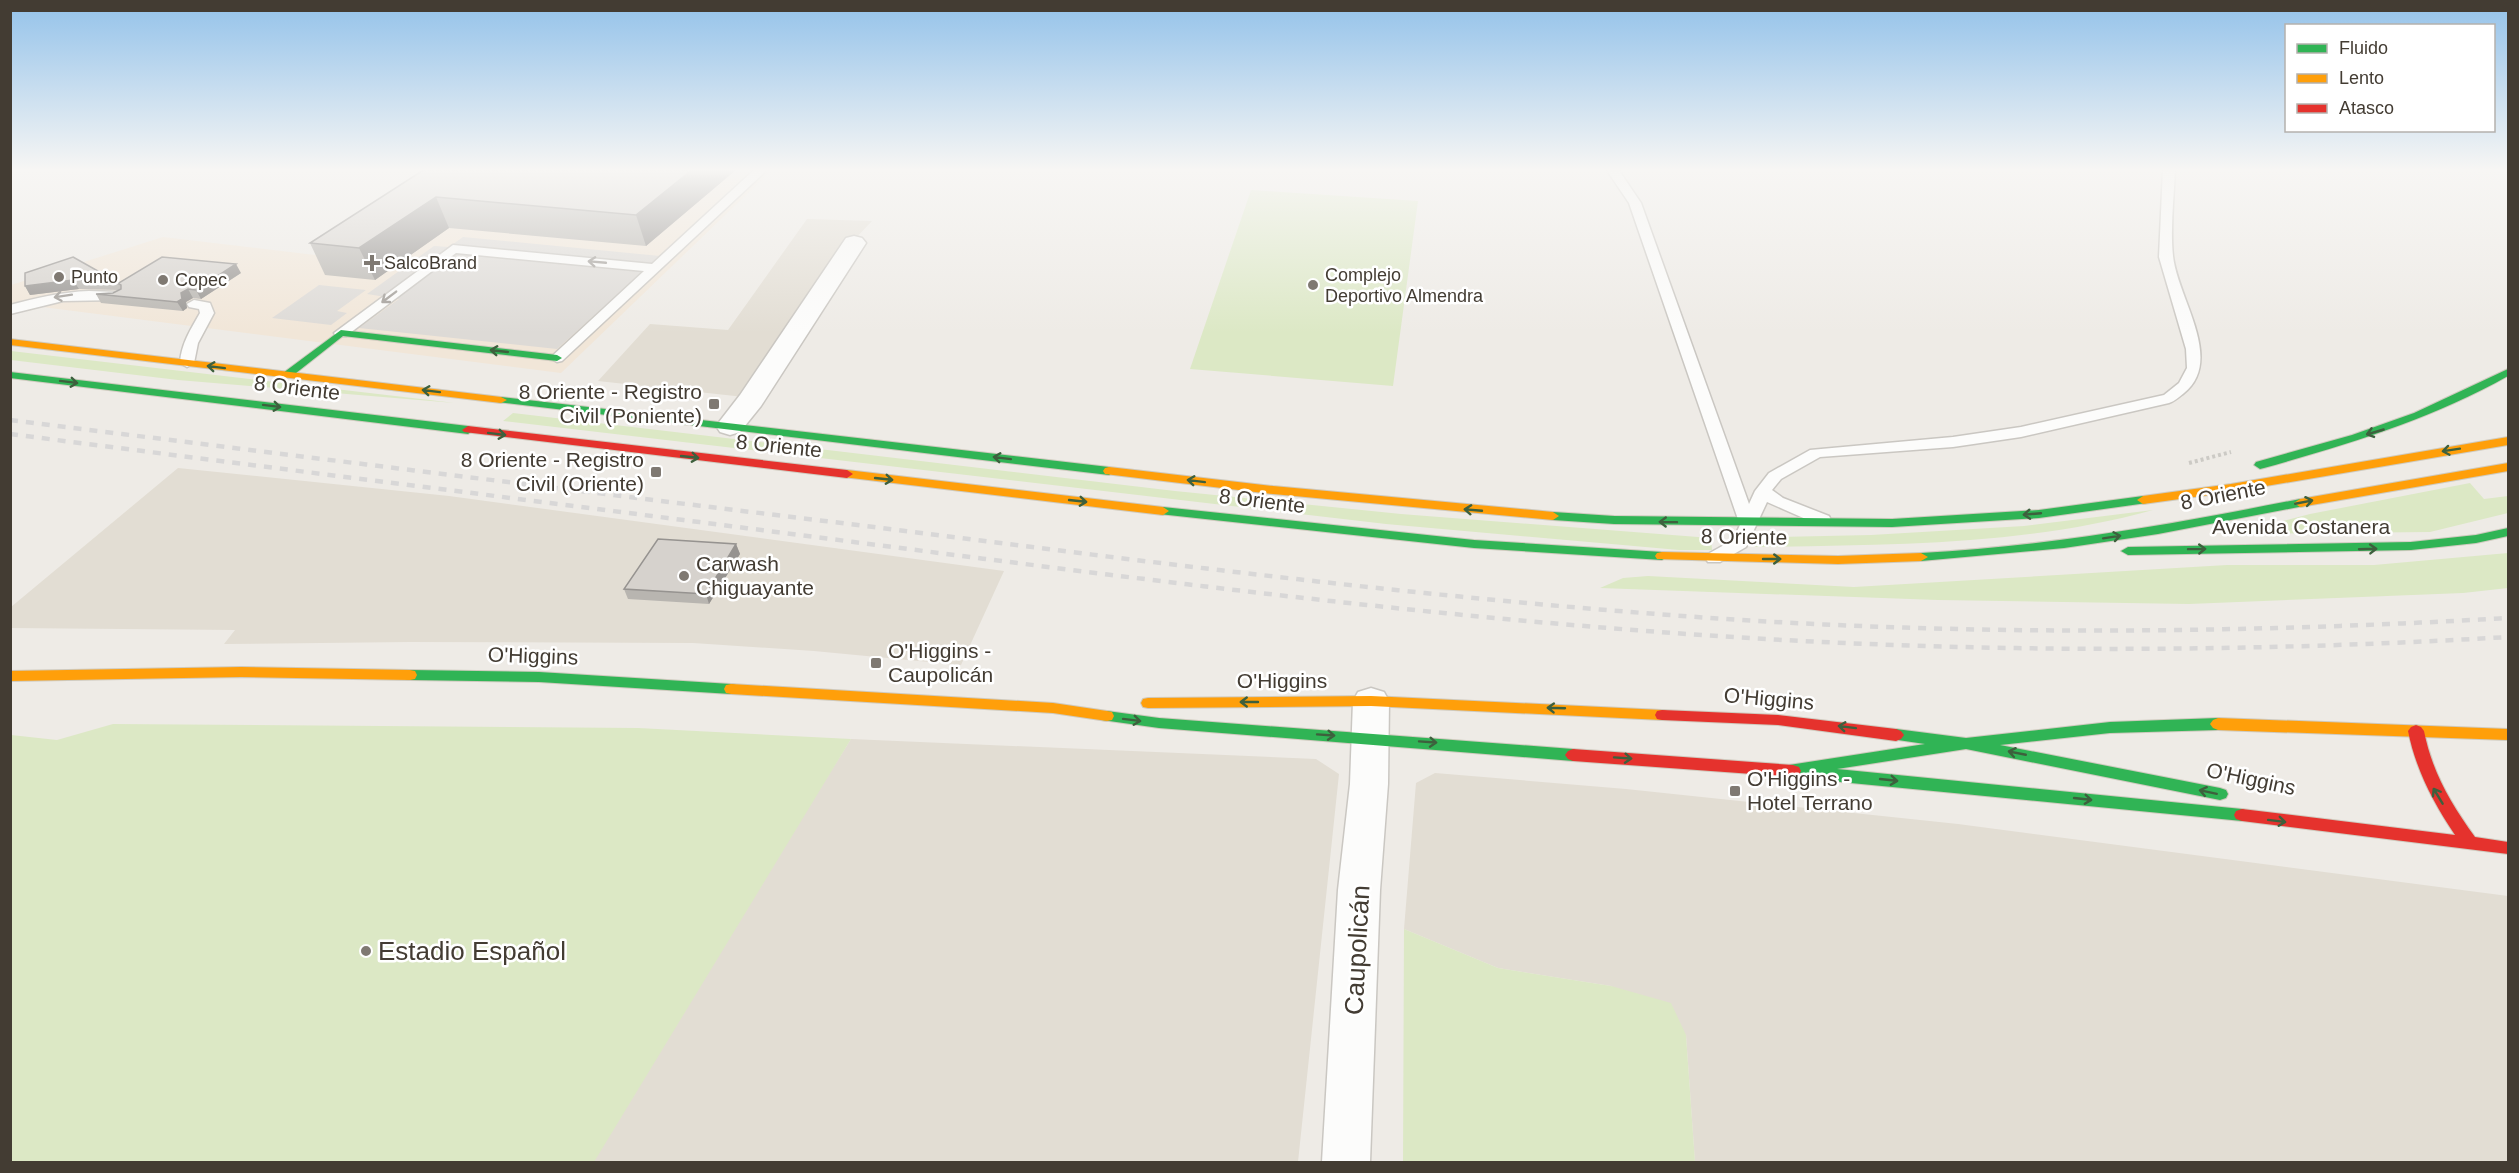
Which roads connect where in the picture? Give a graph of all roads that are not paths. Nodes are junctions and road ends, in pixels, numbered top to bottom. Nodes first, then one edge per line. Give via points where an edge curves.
1 (703, 224) edge
2 (1643, 224) edge
3 (2167, 224) edge
4 (854, 243) dead end
5 (655, 268) junction
6 (118, 296) edge
7 (194, 304) dead end
8 (10, 310) edge
9 (341, 333) junction
10 (10, 342) edge
11 (557, 357) junction
12 (187, 363) junction
13 (542, 371) dead end
14 (2508, 372) edge
15 (10, 375) edge
16 (287, 375) junction
17 (522, 389) dead end
18 (510, 400) junction
19 (491, 411) dead end
20 (472, 418) dead end
21 (730, 426) junction
22 (438, 427) junction
23 (2508, 441) edge
24 (2508, 467) edge
25 (2246, 469) dead end
26 (2223, 475) dead end
27 (1763, 491) junction
28 (2132, 501) junction
29 (1747, 523) junction
30 (1830, 523) junction
31 (2508, 532) edge
32 (1949, 556) junction
33 (1714, 558) junction
34 (10, 676) edge
35 (1053, 708) junction
36 (1370, 719) junction
37 (2416, 730) junction
38 (2508, 735) edge
39 (1968, 744) junction
40 (1789, 771) junction
41 (2231, 796) dead end
42 (2275, 805) dead end
43 (2471, 844) junction
44 (2508, 848) edge
45 (1346, 1162) edge

1 - 5 lane
2 - 29 lane
3 - 27 lane via 2166,257 2193,349 2194,368 2185,386 2169,398 2021,432 1953,442 1816,453 1775,476
4 - 21 street
5 -> 9 lane via 453,249
5 - 11 lane
6 -> 8 lane via 64,295
7 - 12 lane via 205,306 207,313 193,338
11 -> 9 main road
9 - 16 main road
10 - 12 main road, 8 Oriente
11 - 13 main road
16 -> 12 main road, 8 Oriente
14 -> 25 main road via 2422,416
15 -> 22 main road, 8 Oriente
18 -> 16 main road, 8 Oriente
17 - 18 main road
18 - 19 main road
18 - 21 main road, 8 Oriente
20 - 22 main road
29 -> 21 main road, 8 Oriente via 1614,520 1357,500
22 -> 33 main road, 8 Oriente via 1413,539
23 -> 28 main road, 8 Oriente
32 -> 24 main road, 8 Oriente via 2105,538
26 - 28 main road
27 - 29 lane
27 - 30 lane via 1777,502
28 -> 30 main road, 8 Oriente via 1990,518
29 - 30 main road, 8 Oriente
29 - 33 lane via 1740,543
32 -> 31 main road, Avenida Costanera via 2384,548 2451,543
33 -> 32 main road, 8 Oriente
34 - 35 main road, O'Higgins via 241,672 539,677
36 -> 35 main road, O'Higgins via 1130,704
35 -> 36 main road, O'Higgins via 1159,723
39 -> 36 main road, O'Higgins via 1778,720
36 -> 40 main road, O'Higgins
36 - 45 street, Caupolicán
37 - 38 main road
37 - 39 main road via 2144,724
43 -> 37 main road via 2426,774
39 - 40 main road
41 -> 39 main road, O'Higgins
40 -> 43 main road, O'Higgins via 2198,810
42 - 43 main road, O'Higgins
43 - 44 main road, O'Higgins

